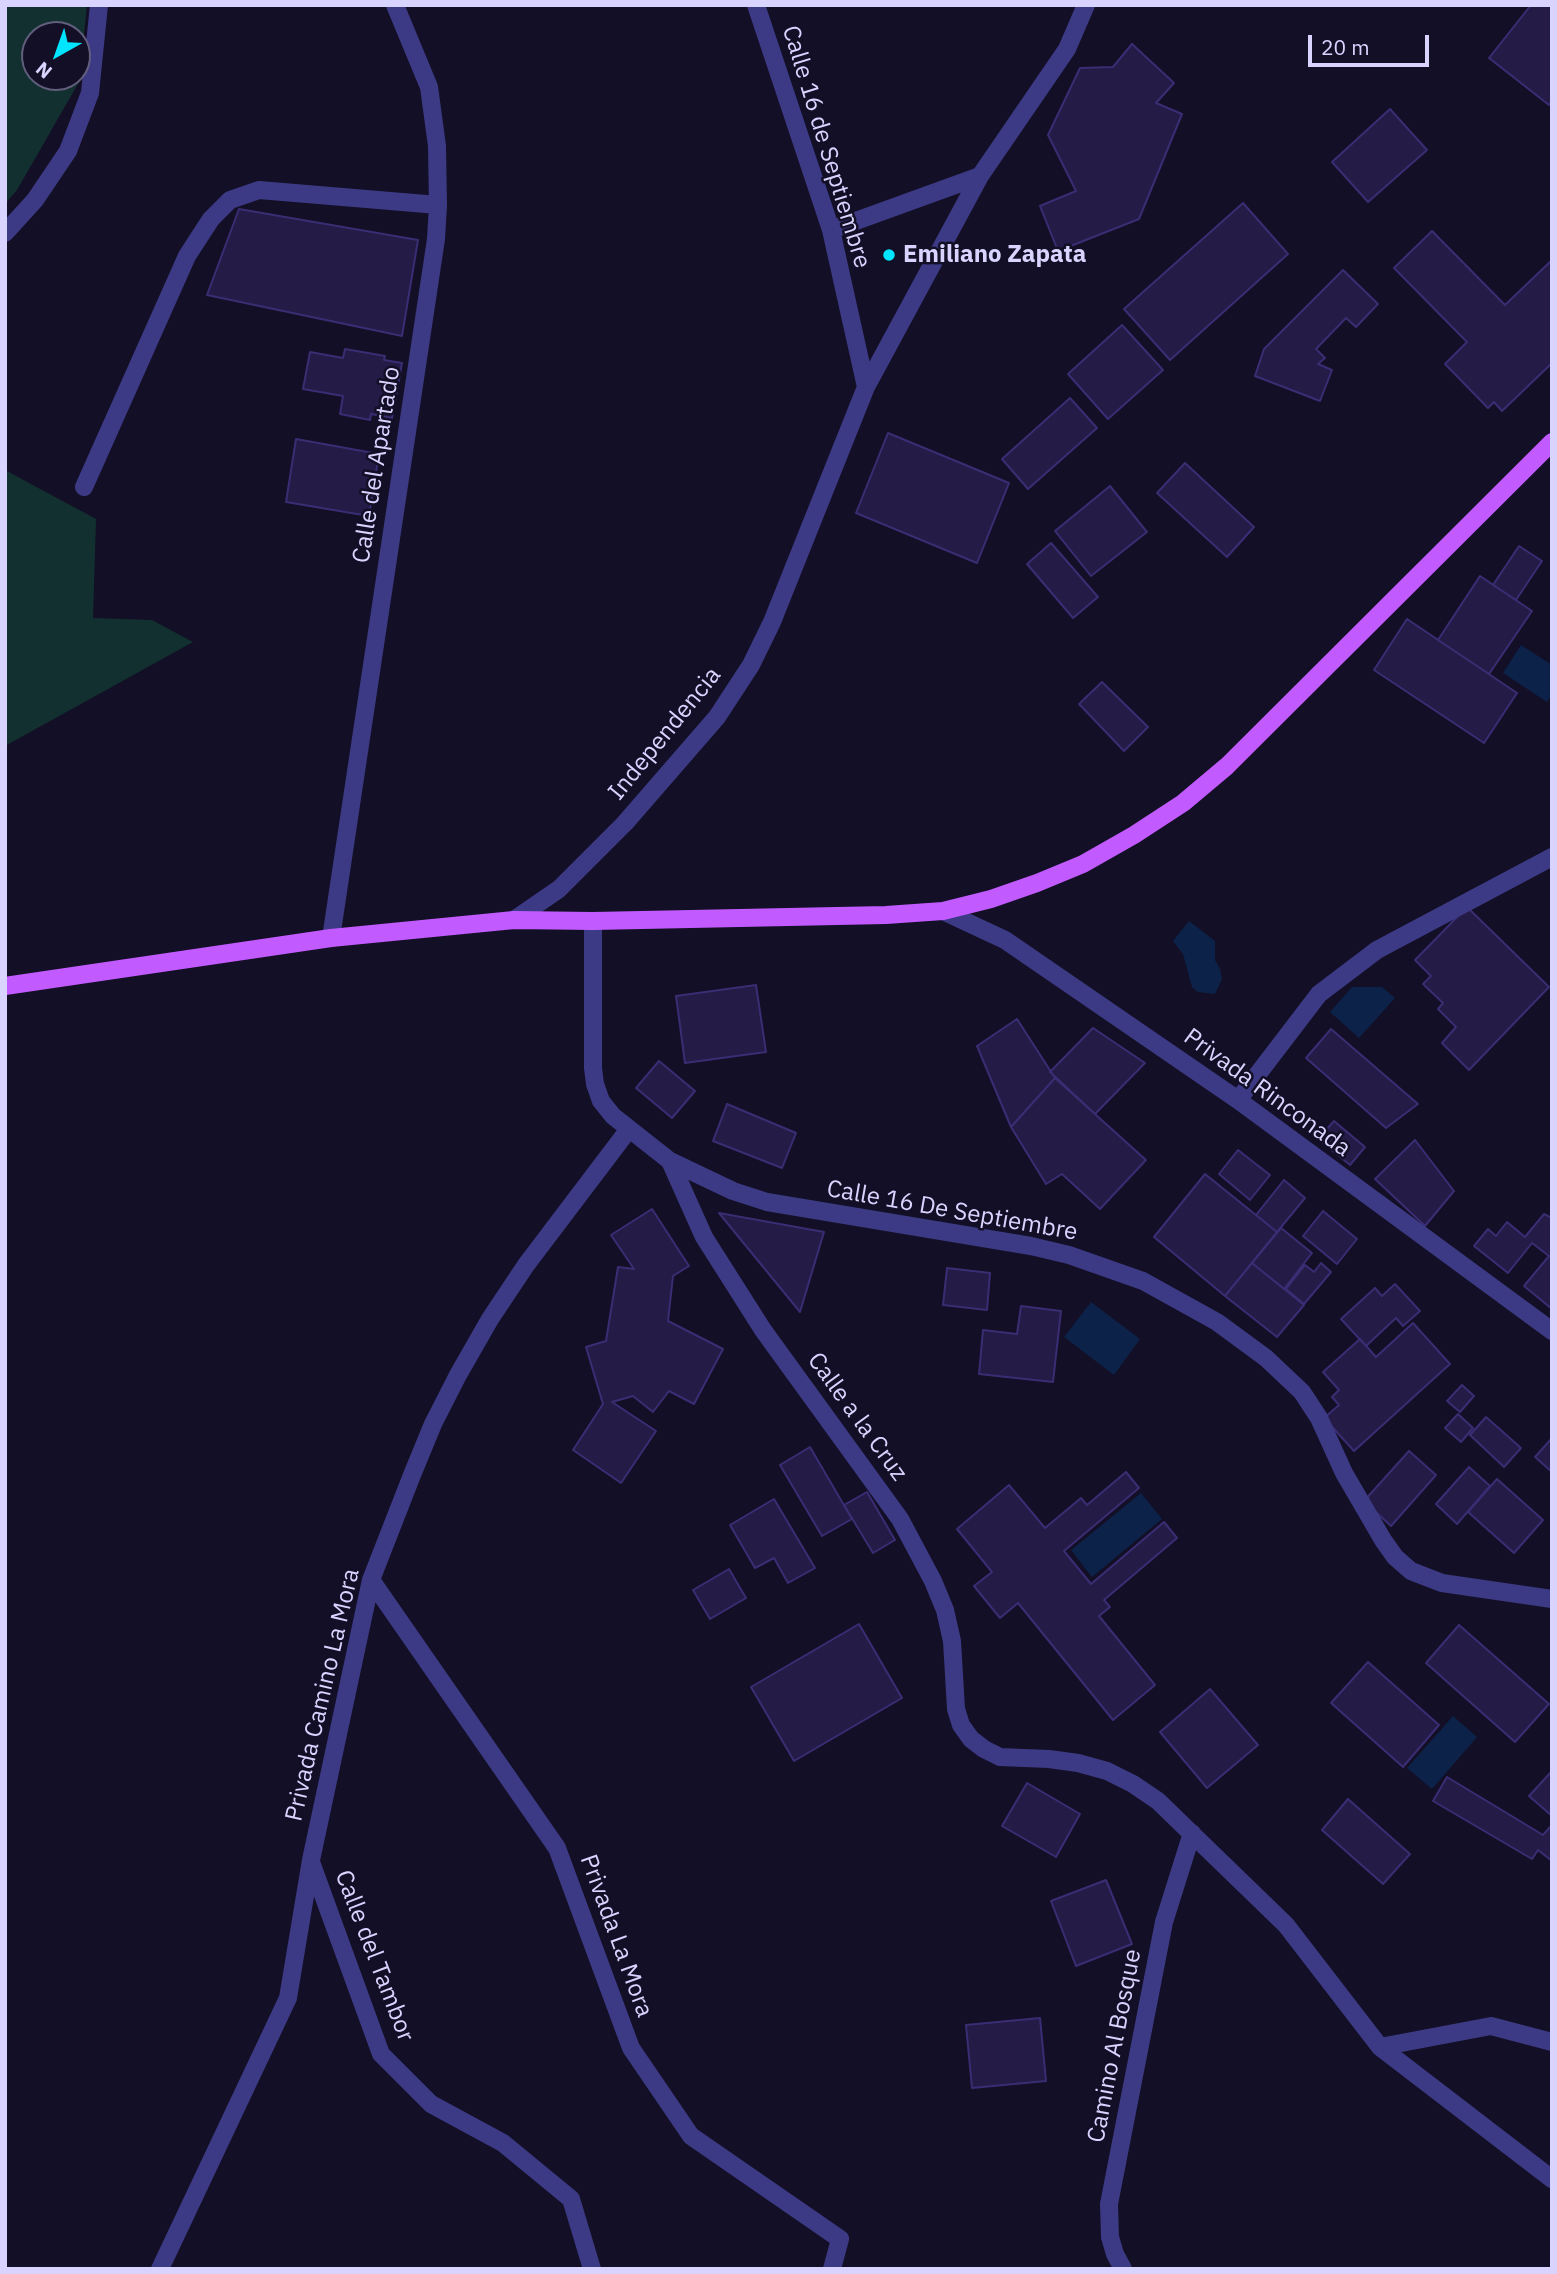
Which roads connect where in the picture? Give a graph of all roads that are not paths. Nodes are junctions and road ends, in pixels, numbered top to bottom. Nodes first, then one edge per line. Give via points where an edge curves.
1 (99, 5) edge
2 (395, 5) edge
3 (756, 5) edge
4 (1086, 5) edge
5 (980, 176) junction
6 (438, 205) junction
7 (831, 230) junction
8 (5, 233) edge
9 (866, 387) junction
10 (1552, 442) edge
11 (84, 487) dead end
12 (1552, 857) edge
13 (943, 911) junction
14 (514, 920) junction
15 (593, 921) junction
16 (331, 938) junction
17 (5, 986) edge
18 (1238, 1100) junction
19 (629, 1129) junction
20 (670, 1161) junction
21 (1552, 1331) edge
22 (371, 1580) junction
23 (1552, 1599) edge
24 (1192, 1833) junction
25 (311, 1860) junction
26 (1552, 2042) edge
27 (1380, 2047) junction
28 (1552, 2179) edge
29 (160, 2269) edge
30 (592, 2269) edge
31 (832, 2269) edge
32 (1123, 2269) edge

1 - 8 street via 90,93 68,151 35,200
2 - 6 street, Calle del Apartado via 429,87
3 - 7 street, Calle 16 de Septiembre
4 - 5 street, Independencia via 1067,50
5 - 7 street
5 - 9 street, Independencia
6 - 11 street via 259,190 230,200 211,219 187,257
6 - 16 street, Calle del Apartado via 432,274
7 - 9 street, Calle 16 de Septiembre
9 - 14 street, Independencia via 772,622 717,717 625,823 559,889
10 - 13 main road via 1227,766 1182,803 1083,863 991,899
12 - 18 street via 1377,950 1319,994
13 - 15 main road
13 - 18 street, Privada Rinconada via 1005,940
14 - 15 main road
14 - 16 main road
15 - 19 street, Calle a la Cruz via 595,1084 601,1101
16 - 17 main road
18 - 21 street, Privada Rinconada
19 - 20 street, Calle a la Cruz
19 - 22 street, Privada Camino La Mora via 526,1265 484,1330 433,1424
20 - 23 street, Calle 16 De Septiembre via 767,1202 1031,1246 1143,1281 1217,1322 1274,1364 1301,1392 1383,1539 1411,1571 1441,1583
20 - 24 street, Calle a la Cruz via 704,1237 763,1330 900,1519 933,1581 952,1641 956,1709 971,1739 1000,1757 1078,1763 1107,1772 1158,1801
22 - 25 street, Privada Camino La Mora
22 - 31 street, Privada La Mora via 557,1848 631,2048 691,2136 840,2239
24 - 27 street, Calle a la Cruz via 1286,1925
24 - 32 street, Camino Al Bosque via 1164,1922 1109,2204 1110,2237
25 - 29 street, Privada Camino La Mora via 288,1998
25 - 30 street, Calle del Tambor via 381,2054 430,2104 503,2143 571,2199
26 - 27 street via 1491,2026
27 - 28 street, Calle a la Cruz

